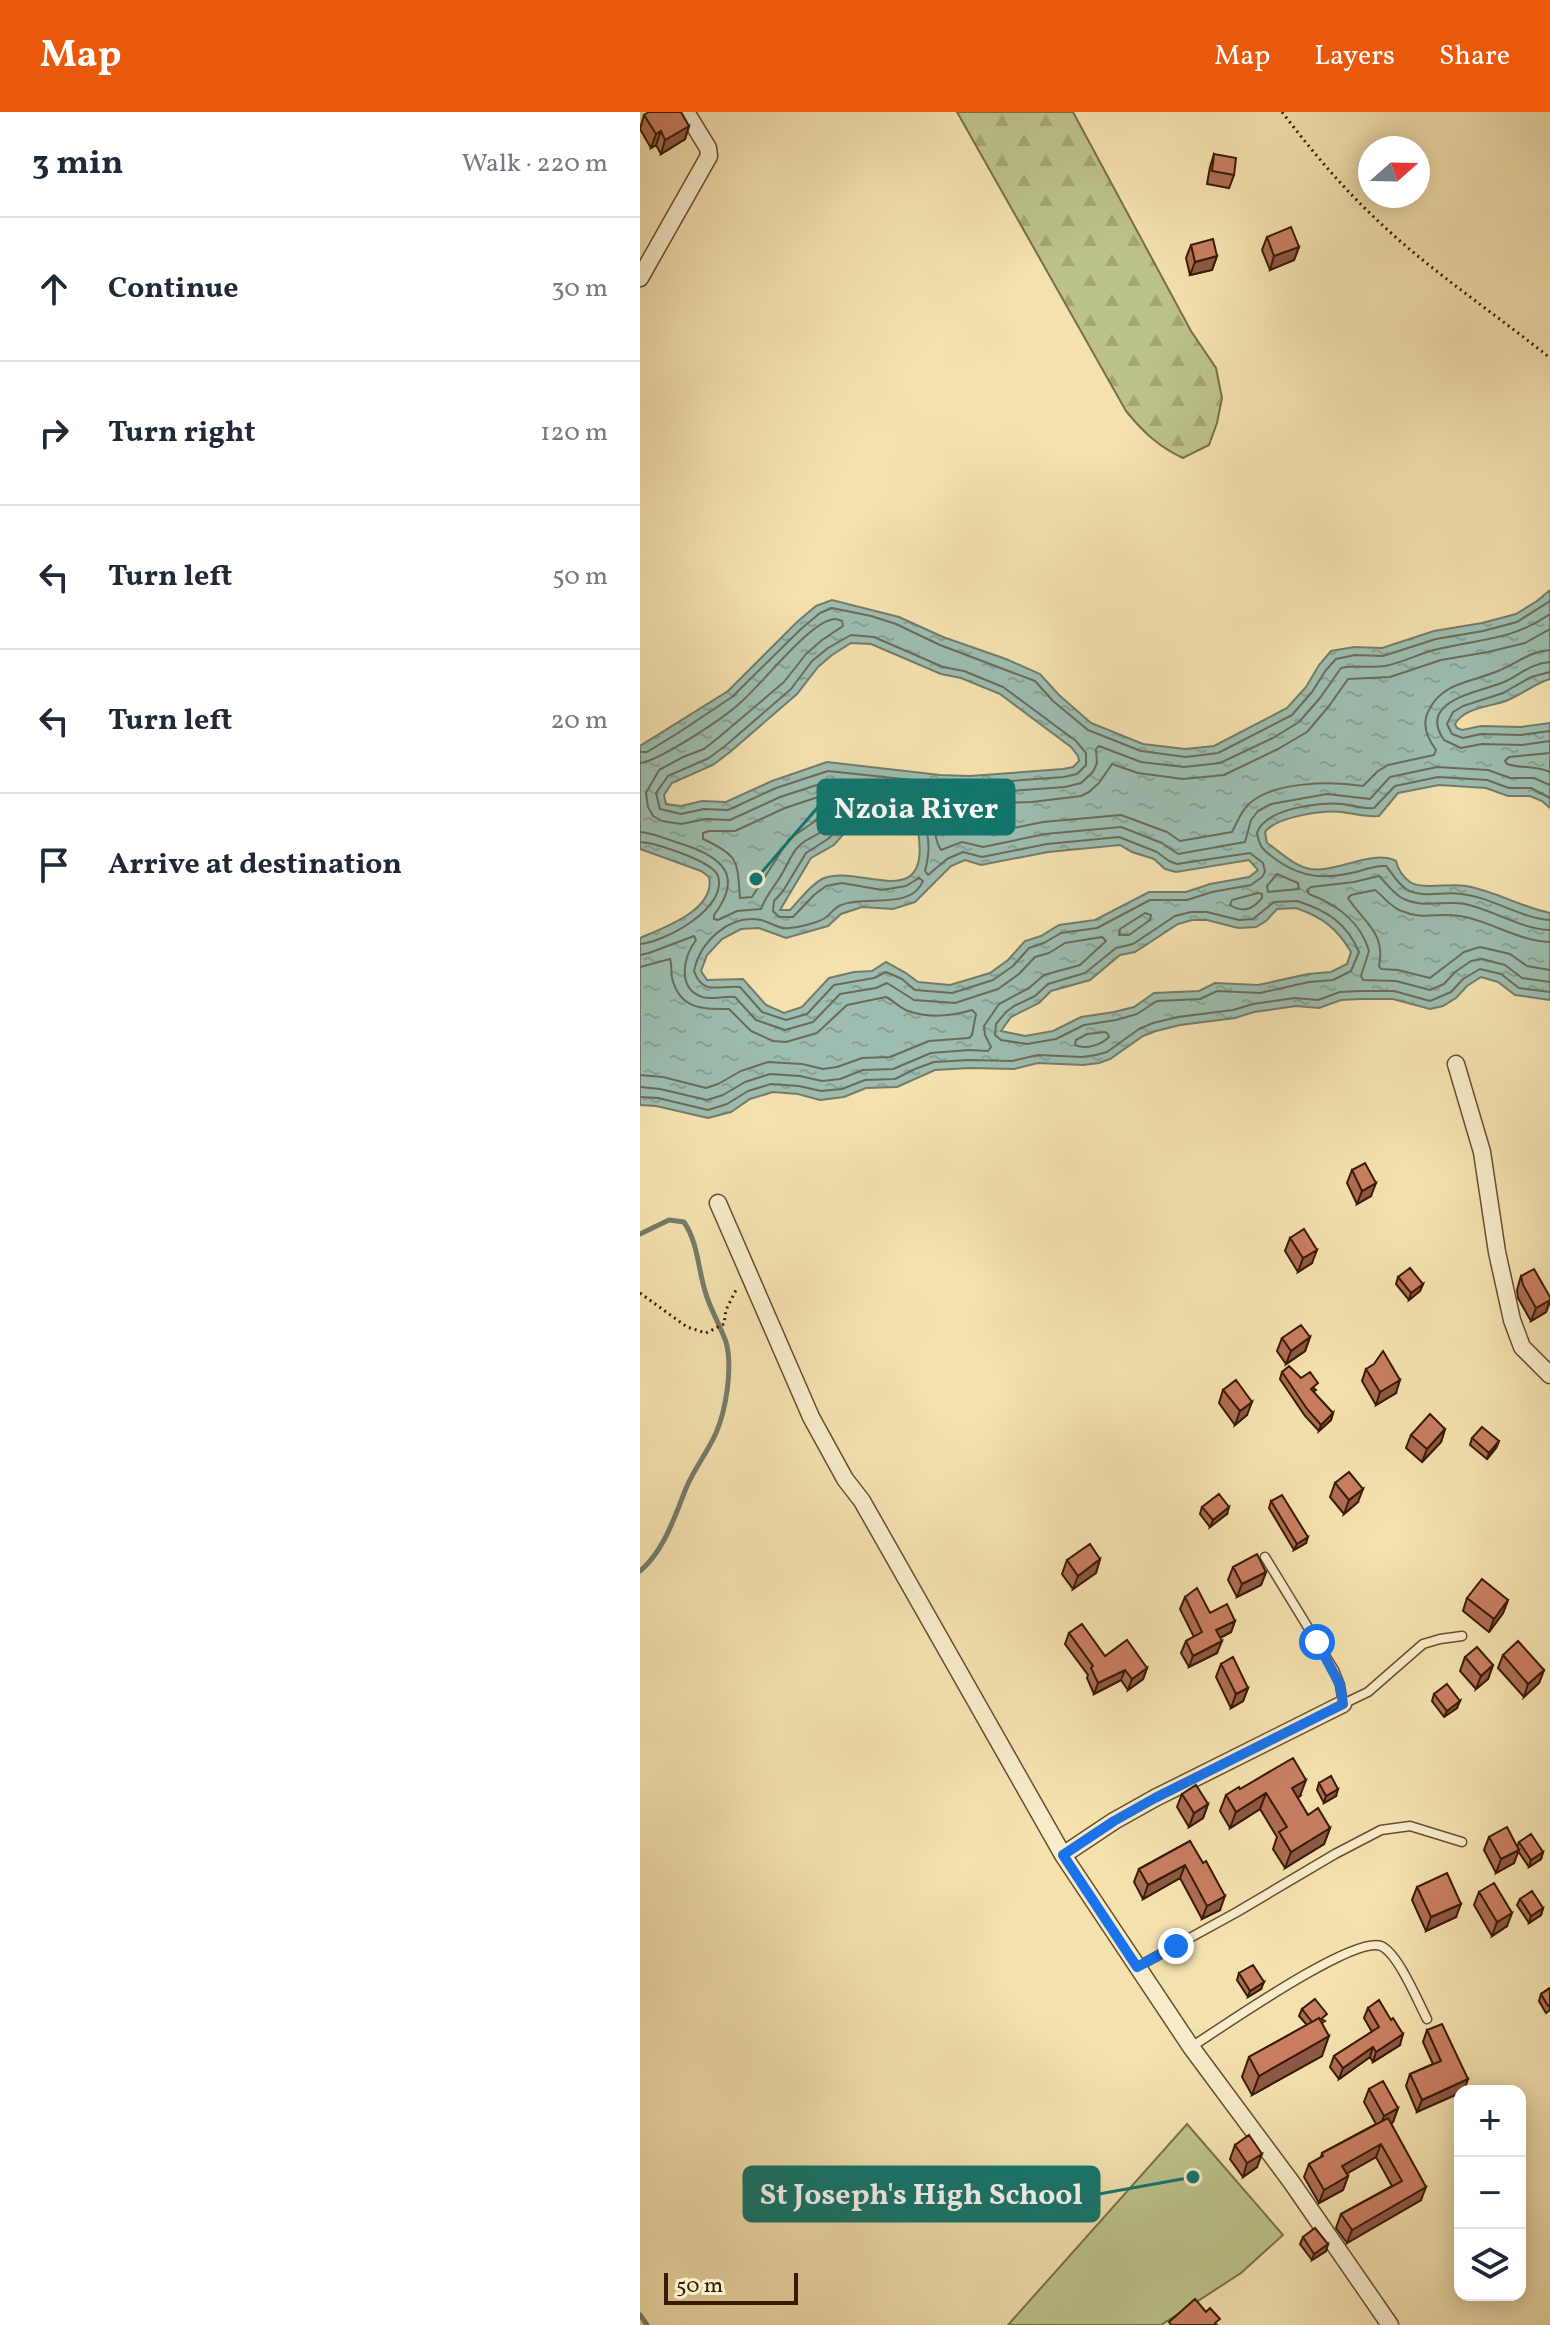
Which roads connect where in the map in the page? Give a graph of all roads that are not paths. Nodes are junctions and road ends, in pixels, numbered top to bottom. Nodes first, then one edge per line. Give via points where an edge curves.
1 (686, 112) edge
2 (640, 278) edge
3 (1456, 1064) dead end
4 (718, 1203) dead end
5 (1550, 1375) edge
6 (1265, 1557) dead end
7 (1462, 1636) dead end
8 (1343, 1704) junction
9 (1462, 1842) dead end
10 (1063, 1855) junction
11 (1137, 1967) junction
12 (1427, 2019) dead end
13 (1191, 2047) junction
14 (1390, 2325) edge

1 - 2 street via 709,158
3 - 5 street via 1482,1152 1512,1320 1522,1347
4 - 10 street via 811,1417
6 - 8 lane via 1334,1670
7 - 8 lane via 1423,1644 1368,1692
8 - 10 street via 1155,1798
9 - 11 lane via 1410,1826 1381,1830
10 - 11 street
11 - 13 street
12 - 13 lane via 1391,1954 1369,1946 1276,1992
13 - 14 street

